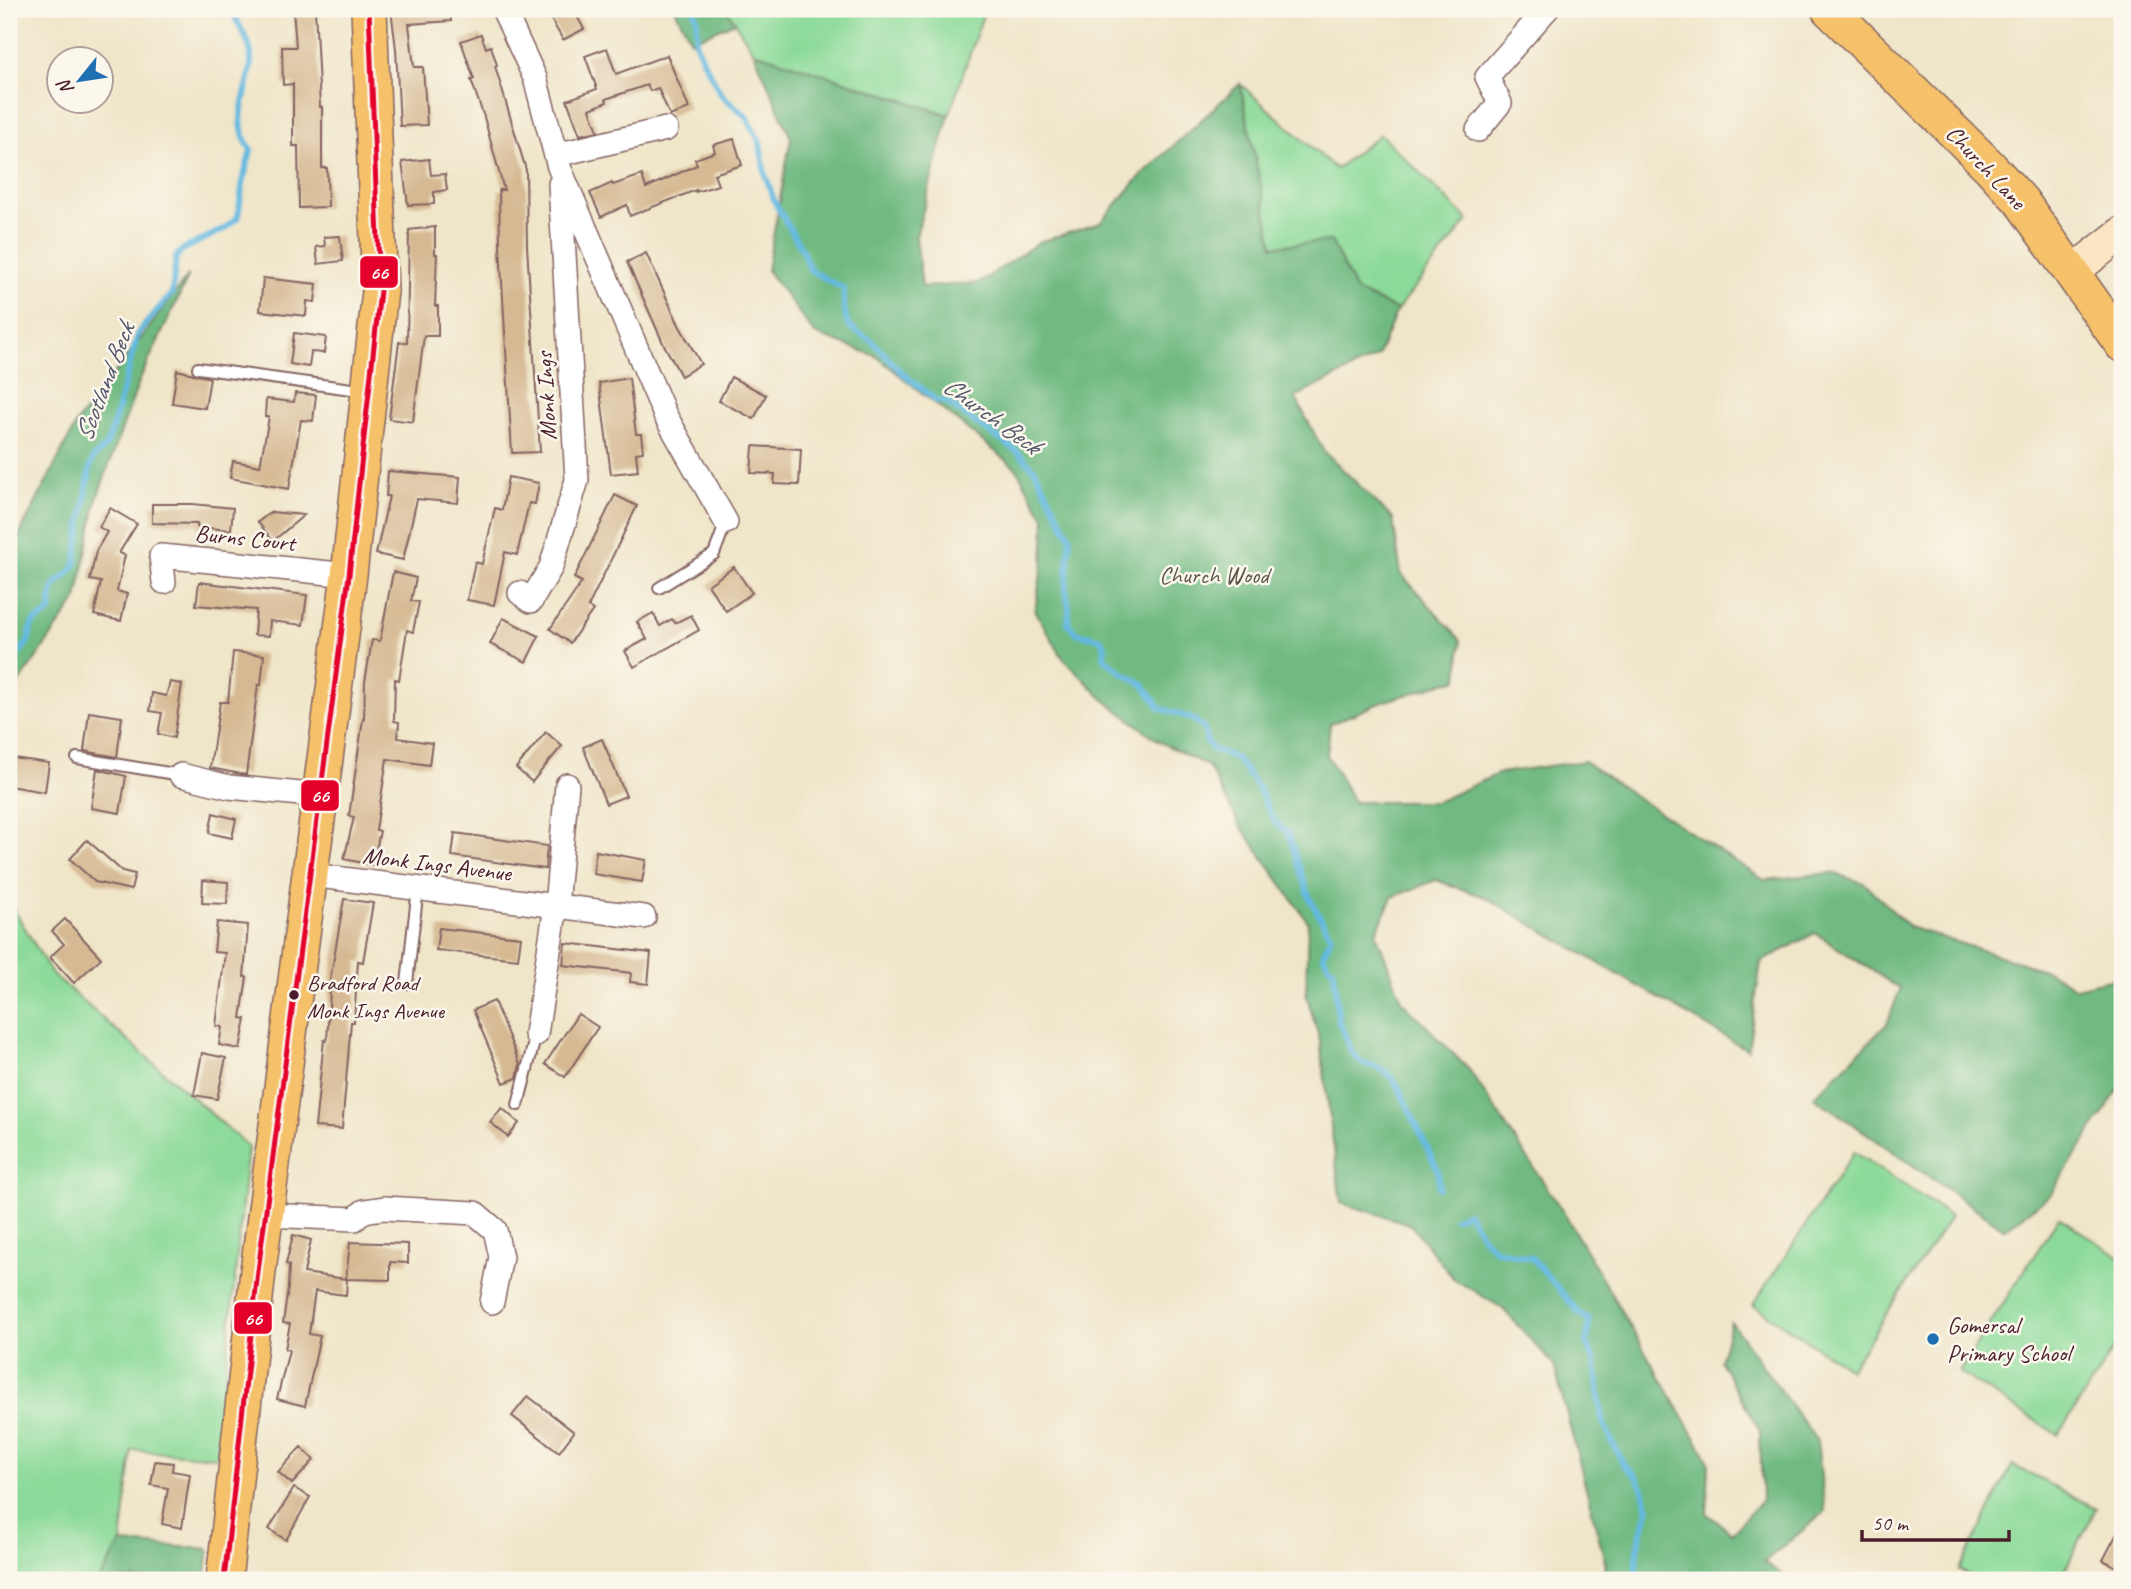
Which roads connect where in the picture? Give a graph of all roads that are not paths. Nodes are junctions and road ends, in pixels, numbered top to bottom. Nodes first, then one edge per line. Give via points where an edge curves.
1 (369, 9) edge
2 (503, 9) edge
3 (1547, 9) edge
4 (1829, 9) edge
5 (666, 128) dead end
6 (1478, 130) dead end
7 (557, 161) junction
8 (2122, 233) edge
9 (2072, 272) junction
10 (2122, 344) edge
11 (198, 368) dead end
12 (369, 392) junction
13 (726, 522) joint
14 (349, 575) junction
15 (164, 582) dead end
16 (659, 588) dead end
17 (533, 601) dead end
18 (77, 758) dead end
19 (181, 775) joint
20 (567, 785) dead end
21 (321, 796) junction
22 (311, 875) junction
23 (418, 888) junction
24 (556, 906) junction
25 (643, 917) dead end
26 (407, 983) dead end
27 (536, 1034) joint
28 (518, 1105) dead end
29 (266, 1214) junction
30 (492, 1301) dead end
31 (225, 1580) edge

1 - 12 main road via 380,291
2 - 7 street, Monk Ings via 535,78
3 - 6 street via 1487,77 1500,103
4 - 9 main road, Church Lane via 1989,166 2021,201
5 - 7 street
7 - 13 street, Monk Ings via 665,415
7 - 17 street, Monk Ings via 577,480 551,567
8 - 9 main road
9 - 10 main road, Church Lane
11 - 12 lane
12 - 14 main road
13 - 16 lane via 714,554
14 - 15 street, Burns Court via 161,556
14 - 21 main road
18 - 19 lane
19 - 21 street via 218,785
20 - 24 street
21 - 22 main road
22 - 23 street, Monk Ings Avenue
22 - 29 main road
23 - 24 street, Monk Ings Avenue
23 - 26 lane
24 - 25 street, Monk Ings Avenue
24 - 27 street
27 - 28 lane
29 - 30 street via 355,1219 364,1211 384,1208 475,1213 495,1230 501,1257
29 - 31 main road

